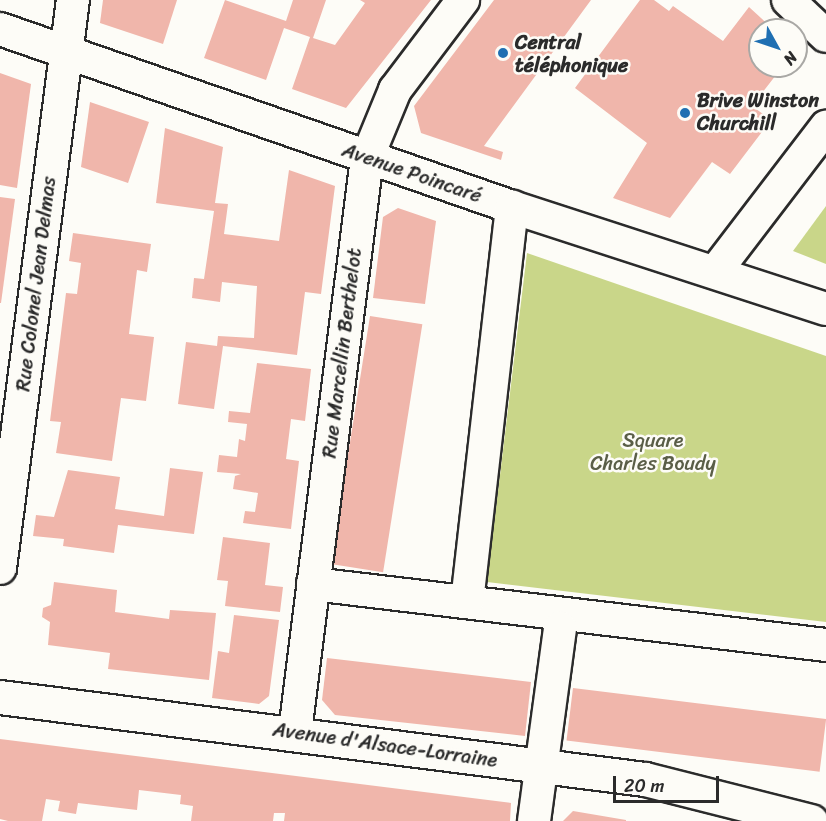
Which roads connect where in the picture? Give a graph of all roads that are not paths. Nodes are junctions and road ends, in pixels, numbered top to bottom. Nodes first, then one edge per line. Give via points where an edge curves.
1 (73, 0) edge
2 (463, 0) edge
3 (788, 0) edge
4 (0, 28) edge
5 (826, 36) edge
6 (65, 51) junction
7 (826, 127) edge
8 (367, 158) junction
9 (512, 207) junction
10 (715, 272) junction
11 (826, 309) edge
12 (0, 568) edge
13 (313, 584) junction
14 (467, 602) junction
15 (560, 628) dead end
16 (826, 645) edge
17 (0, 697) edge
18 (294, 732) junction
19 (541, 764) junction
20 (534, 821) edge
21 (811, 821) edge

1 - 6 street, Rue Colonel Jean Delmas
2 - 8 street, Rue Marcellin Berthelot via 395,90
3 - 5 street
4 - 6 street, Avenue Poincaré
6 - 8 street, Avenue Poincaré
6 - 12 street, Rue Colonel Jean Delmas
7 - 10 street
8 - 9 street, Avenue Poincaré
8 - 13 street, Rue Marcellin Berthelot
9 - 10 street, Avenue Poincaré
9 - 14 street
10 - 11 street, Avenue Poincaré
13 - 14 street
13 - 18 street, Rue Marcellin Berthelot
14 - 16 street
15 - 19 street
17 - 18 main road, Avenue d'Alsace-Lorraine
18 - 19 main road, Avenue d'Alsace-Lorraine
19 - 20 street
19 - 21 main road, Avenue d'Alsace-Lorraine via 645,779 768,807

